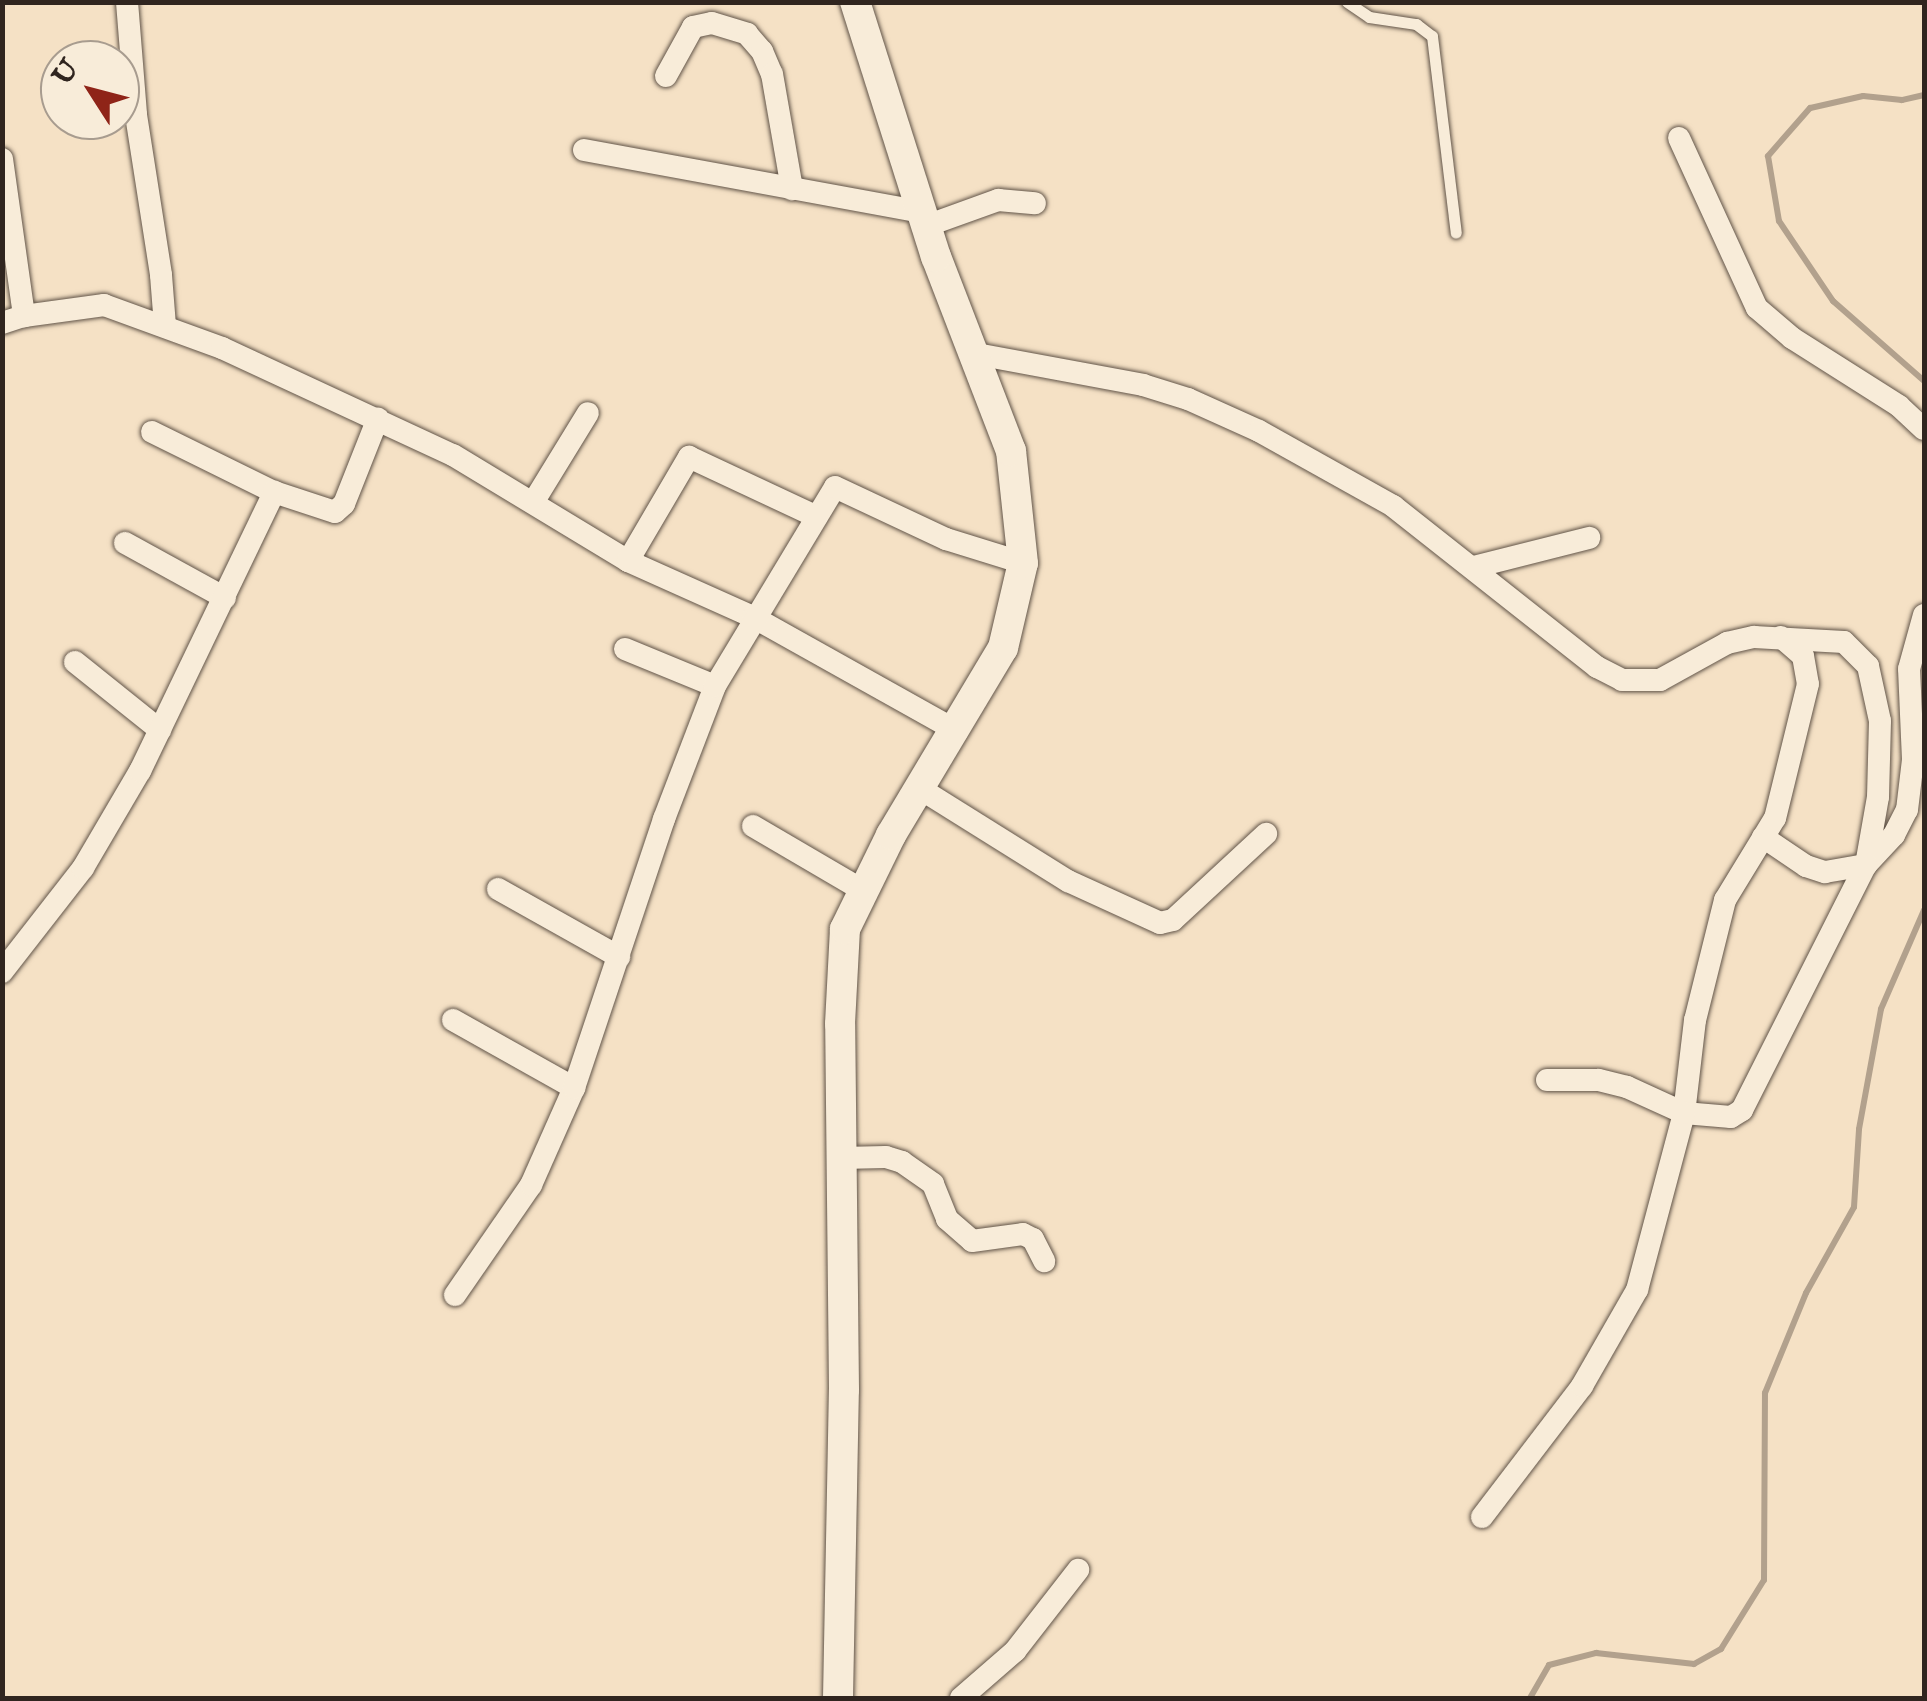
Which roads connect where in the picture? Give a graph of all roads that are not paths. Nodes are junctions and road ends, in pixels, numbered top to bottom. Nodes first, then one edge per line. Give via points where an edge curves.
1 (128, 2) edge
2 (854, 2) edge
3 (1347, 2) edge
4 (666, 76) dead end
5 (1678, 138) dead end
6 (584, 150) dead end
7 (2, 159) edge
8 (792, 189) junction
9 (1035, 203) dead end
10 (924, 219) junction
11 (1456, 233) dead end
12 (13, 319) edge
13 (165, 326) junction
14 (971, 353) junction
15 (588, 413) dead end
16 (378, 418) junction
17 (1924, 429) edge
18 (152, 432) dead end
19 (274, 492) junction
20 (534, 501) junction
21 (817, 517) junction
22 (1589, 538) dead end
23 (125, 543) dead end
24 (628, 561) junction
25 (1023, 563) junction
26 (1474, 567) junction
27 (225, 598) junction
28 (1924, 615) edge
29 (753, 617) junction
30 (1782, 637) junction
31 (625, 649) dead end
32 (75, 662) dead end
33 (715, 686) junction
34 (160, 730) junction
35 (957, 732) junction
36 (919, 788) junction
37 (753, 826) dead end
38 (1266, 834) dead end
39 (1763, 837) junction
40 (1866, 865) junction
41 (498, 889) dead end
42 (862, 890) junction
43 (619, 957) junction
44 (2, 972) edge
45 (453, 1020) dead end
46 (1547, 1080) dead end
47 (574, 1088) junction
48 (1684, 1113) junction
49 (841, 1158) junction
50 (1044, 1260) dead end
51 (455, 1296) dead end
52 (1482, 1517) dead end
53 (1078, 1570) dead end
54 (838, 1698) edge
55 (961, 1698) edge

1 - 13 street
2 - 10 street
3 - 11 lane via 1369,17 1424,27 1432,36
4 - 8 street via 693,27 712,23 747,34 772,74
5 - 17 street via 1757,308
6 - 8 street
7 - 12 street
8 - 10 street
9 - 10 street via 998,200
10 - 14 street
12 - 13 street via 104,305
13 - 16 street
14 - 25 street via 1011,451
14 - 26 street via 1188,399 1326,465
15 - 20 street
16 - 19 street via 335,512
16 - 20 street
18 - 19 street
19 - 27 street
20 - 24 street
21 - 24 street via 690,457
21 - 25 street via 840,486 946,539
21 - 29 street
22 - 26 street
23 - 27 street
24 - 29 street
25 - 35 street via 1002,648
26 - 30 street via 1622,680 1660,680 1728,643
27 - 34 street
28 - 40 street via 1909,669 1908,810
29 - 33 street
29 - 35 street
30 - 39 street via 1803,656 1808,684 1783,795
30 - 40 street via 1844,642 1868,666 1881,753
31 - 33 street
32 - 34 street
33 - 43 street
34 - 44 street via 83,868
35 - 36 street
36 - 38 street via 1068,881 1160,923 1173,920
36 - 42 street
37 - 42 street
39 - 40 street via 1826,872
39 - 48 street via 1724,900 1695,1020
40 - 48 street via 1742,1110 1731,1117
41 - 43 street
42 - 49 street via 842,944
43 - 47 street
45 - 47 street
46 - 48 street via 1576,1077 1627,1088
47 - 51 street via 530,1186
48 - 52 street via 1637,1290 1582,1386
49 - 50 street via 902,1162 933,1184 946,1219 972,1241 1023,1234
49 - 54 street
53 - 55 street via 1015,1651

